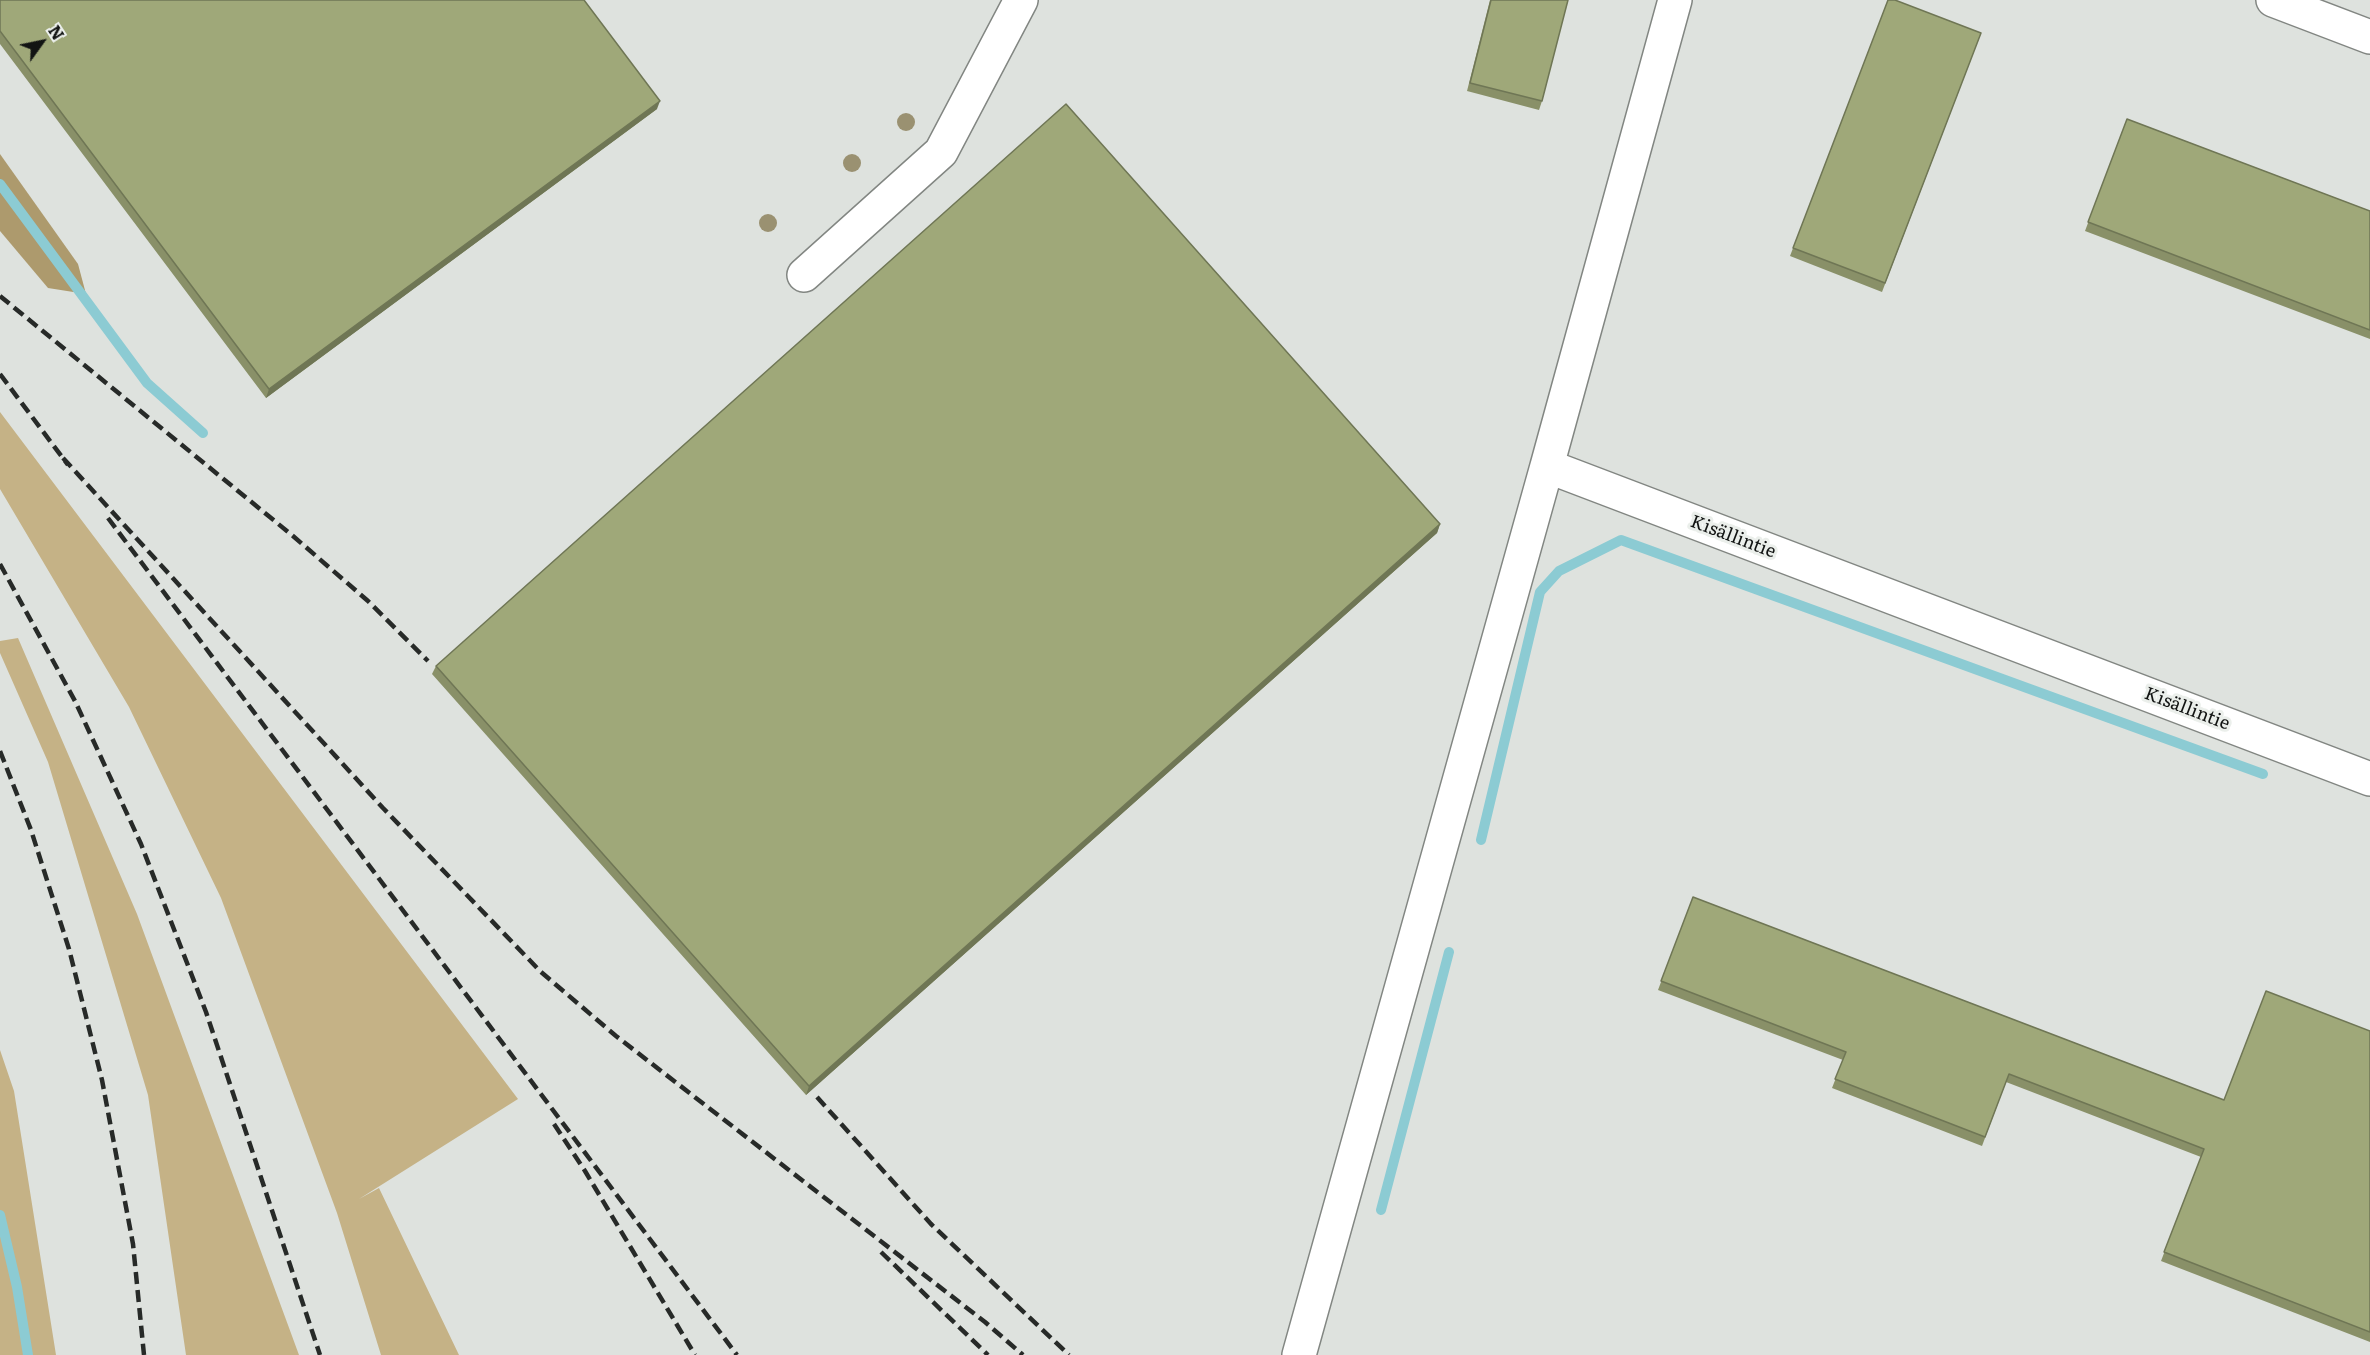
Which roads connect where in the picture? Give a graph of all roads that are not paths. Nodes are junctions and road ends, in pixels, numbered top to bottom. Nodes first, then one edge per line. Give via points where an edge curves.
1 (1021, 0) edge
2 (1675, 0) edge
3 (2273, 0) edge
4 (2370, 37) edge
5 (804, 275) dead end
6 (1548, 466) junction
7 (2370, 779) edge
8 (1299, 1355) edge

1 - 5 street via 941,152
2 - 6 street
3 - 4 street
6 - 7 street, Kisällintie
6 - 8 street

